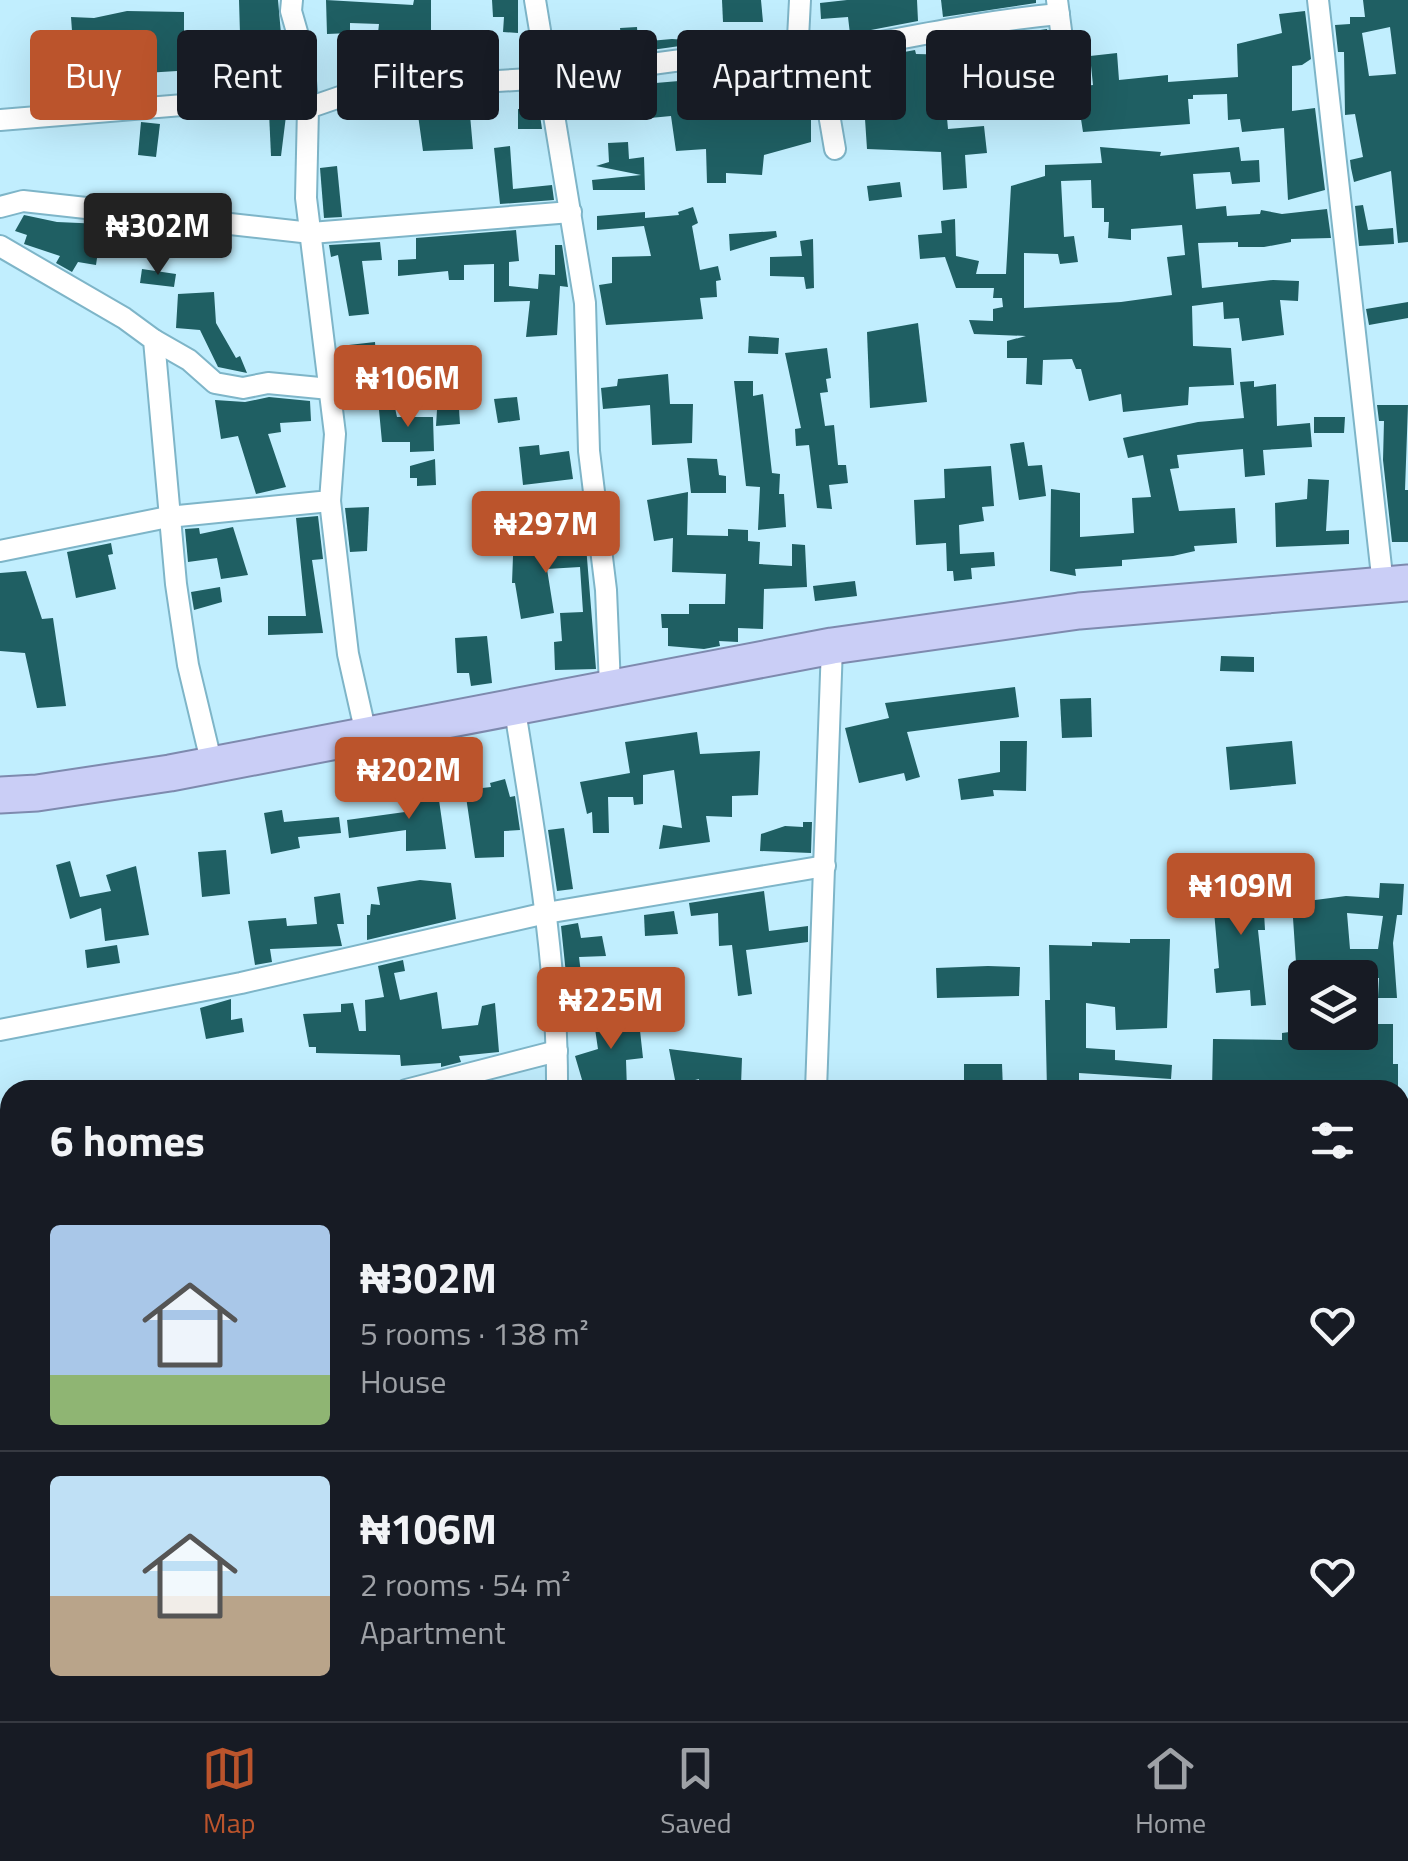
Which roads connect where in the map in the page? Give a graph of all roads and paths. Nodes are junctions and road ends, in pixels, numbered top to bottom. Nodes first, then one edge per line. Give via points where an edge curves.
1 (292, 0) edge
2 (535, 0) edge
3 (800, 0) edge
4 (1318, 0) edge
5 (1058, 7) edge
6 (295, 30) edge
7 (540, 30) edge
8 (798, 30) edge
9 (906, 40) edge
10 (519, 80) edge
11 (317, 105) edge
12 (177, 106) edge
13 (0, 120) edge
14 (308, 120) edge
15 (555, 120) edge
16 (830, 120) edge
17 (835, 149) dead end
18 (0, 207) edge
19 (571, 212) junction
20 (311, 232) junction
21 (0, 246) edge
22 (154, 340) junction
23 (330, 390) junction
24 (330, 501) junction
25 (168, 517) junction
26 (0, 551) edge
27 (1396, 584) edge
28 (832, 646) junction
29 (610, 686) junction
30 (514, 704) junction
31 (366, 734) junction
32 (212, 764) junction
33 (0, 794) edge
34 (825, 866) junction
35 (546, 912) junction
36 (0, 1030) edge
37 (557, 1051) junction
38 (445, 1080) edge
39 (556, 1080) edge
40 (816, 1080) edge

1 - 6 street
2 - 7 street
3 - 8 street
4 - 27 street
5 - 9 street
10 - 11 street via 363,90
12 - 13 street
14 - 20 street
15 - 19 street
16 - 17 street
18 - 20 street via 23,201
19 - 20 street
19 - 29 street via 586,302 589,451
20 - 23 street
21 - 22 street
22 - 23 street via 215,383
22 - 25 street
23 - 24 street
24 - 25 street
24 - 31 street via 348,654
25 - 26 street
25 - 32 street via 188,665
27 - 28 highway via 1079,611
28 - 29 highway
28 - 34 street
29 - 30 highway
30 - 31 highway
30 - 35 street
31 - 32 highway
32 - 33 highway
34 - 35 street
34 - 40 street
35 - 36 street via 241,984
35 - 37 street
37 - 38 street
37 - 39 street

